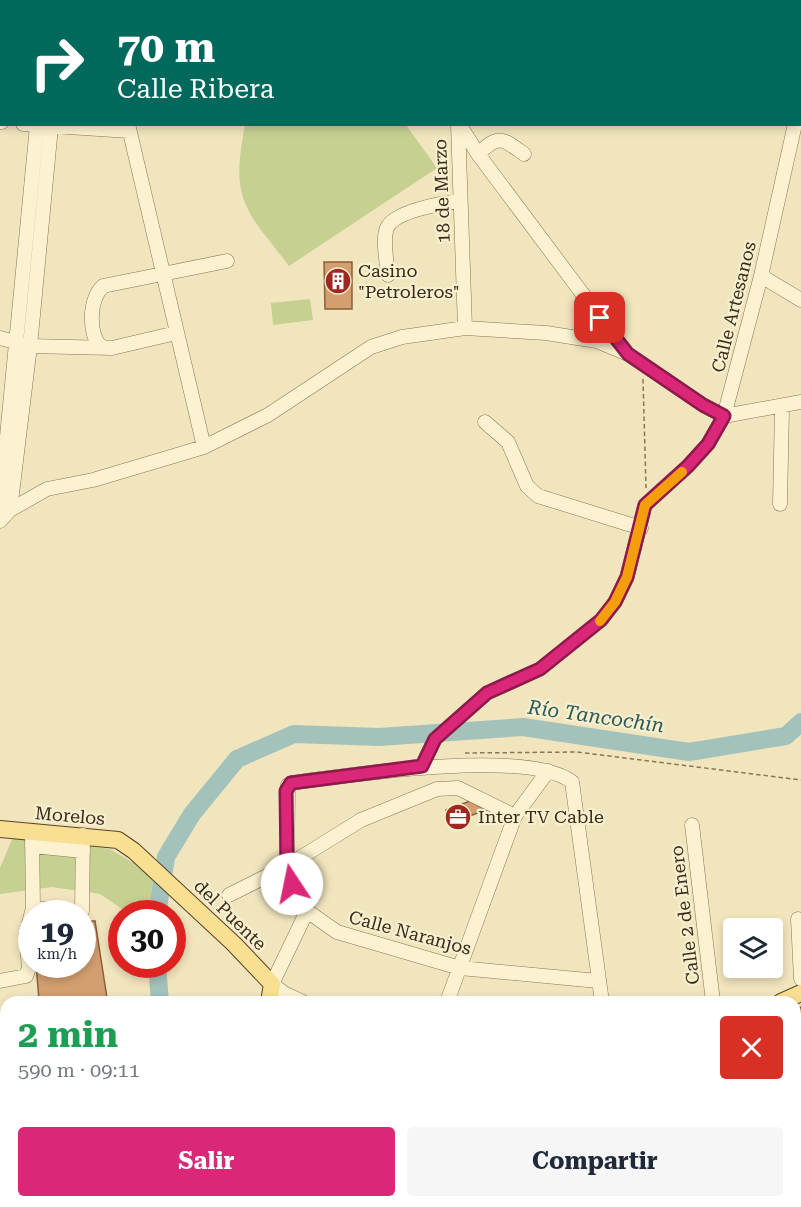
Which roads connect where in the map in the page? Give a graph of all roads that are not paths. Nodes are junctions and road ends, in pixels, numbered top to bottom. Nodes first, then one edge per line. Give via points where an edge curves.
1 (37, 126) edge
2 (458, 126) edge
3 (459, 126) edge
4 (795, 126) edge
5 (128, 128) edge
6 (478, 154) junction
7 (524, 154) dead end
8 (460, 201) junction
9 (227, 261) dead end
10 (388, 275) dead end
11 (163, 276) junction
12 (761, 276) junction
13 (801, 300) edge
14 (465, 328) junction
15 (176, 333) junction
16 (0, 338) edge
17 (23, 345) junction
18 (101, 347) junction
19 (628, 354) junction
20 (801, 402) edge
21 (782, 408) junction
22 (724, 416) junction
23 (485, 422) dead end
24 (204, 447) junction
25 (780, 504) dead end
26 (5, 509) edge
27 (0, 521) edge
28 (641, 528) junction
29 (422, 766) junction
30 (548, 771) junction
31 (515, 816) junction
32 (692, 825) dead end
33 (0, 829) edge
34 (32, 839) junction
35 (83, 843) junction
36 (134, 851) joint
37 (287, 866) junction
38 (229, 895) dead end
39 (33, 900) edge
40 (82, 900) edge
41 (307, 911) junction
42 (798, 919) dead end
43 (460, 968) junction
44 (18, 978) edge
45 (801, 979) edge
46 (0, 981) edge
47 (598, 981) junction
48 (272, 984) junction
49 (270, 996) edge
50 (290, 996) edge
51 (449, 996) edge
52 (601, 996) edge
53 (712, 996) edge

1 - 5 street
1 - 17 street
2 - 8 street, 18 de Marzo
3 - 6 street
4 - 12 street, Calle Artesanos
5 - 11 street
6 - 7 street via 491,141 498,140
6 - 19 street
8 - 10 street via 433,205 391,222 386,230
8 - 14 street, 18 de Marzo
9 - 11 street
11 - 15 street
11 - 18 street via 114,282 98,291 92,328 94,340
12 - 13 street
12 - 22 street, Calle Artesanos
14 - 19 street via 597,341
14 - 24 street via 402,337 371,347 268,415
15 - 18 street via 112,348
15 - 24 street
16 - 17 street
17 - 18 street
17 - 26 street
19 - 22 street
20 - 21 street
21 - 22 street
21 - 25 street
22 - 28 street, Calle Artesanos via 708,444 645,505
23 - 28 street via 507,442 527,486 537,496
24 - 26 street via 93,480 47,489
26 - 27 street
28 - 29 street via 627,577 601,620 540,669 487,693 435,739
29 - 30 street
29 - 37 street, Calle Naranjos via 291,783 286,791
30 - 31 street
30 - 47 street via 572,782
31 - 37 street via 458,788 437,789 361,820
31 - 43 street
32 - 53 street, Calle 2 de Enero
33 - 34 main road, Morelos
34 - 35 main road, Morelos
34 - 39 street
35 - 36 main road, Morelos via 118,840
35 - 40 street
36 - 48 main road, del Puente
37 - 38 street
37 - 41 street, Calle Naranjos
41 - 43 street, Calle Naranjos via 338,932
41 - 48 street
42 - 45 street
43 - 47 street, Calle Naranjos
43 - 51 street
44 - 46 street
47 - 52 street
48 - 49 main road
48 - 50 street, del Puente

